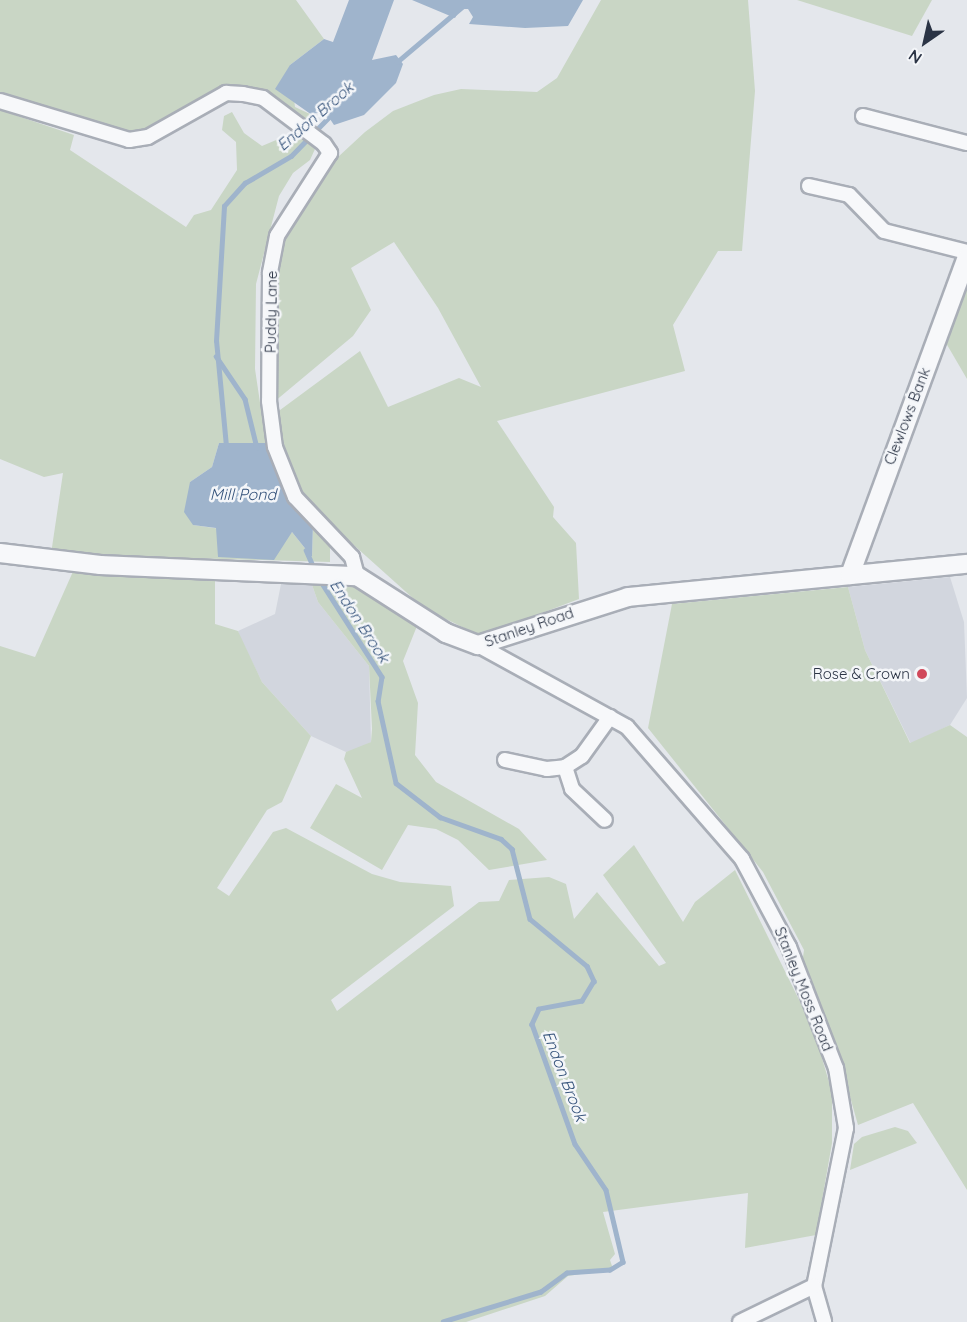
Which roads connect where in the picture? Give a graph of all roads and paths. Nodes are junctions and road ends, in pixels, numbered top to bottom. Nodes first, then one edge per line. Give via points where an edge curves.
1 (0, 101) edge
2 (862, 116) dead end
3 (967, 143) edge
4 (809, 186) dead end
5 (967, 252) edge
6 (967, 257) edge
7 (0, 553) edge
8 (967, 564) edge
9 (850, 575) junction
10 (357, 576) junction
11 (478, 645) junction
12 (610, 717) junction
13 (505, 760) dead end
14 (565, 766) junction
15 (605, 820) dead end
16 (814, 1286) junction
17 (740, 1322) edge
18 (824, 1322) edge

1 - 10 street, Puddy Lane via 129,140 148,137 226,93 243,94 263,98 319,140 330,153 277,236 270,273 269,401 275,447 295,497 352,557
2 - 3 street
4 - 5 street via 849,195 884,231
6 - 9 street, Clewlows Bank
7 - 10 street, Stanley Road via 100,565
8 - 9 street, Stanley Road
9 - 11 street, Stanley Road via 628,597
10 - 11 street, Stanley Road via 446,633
11 - 12 street, Stanley Moss Road
12 - 14 street via 582,756
12 - 16 street, Stanley Moss Road via 627,727 682,784 742,859 789,947 836,1068 846,1128
13 - 14 street via 547,769
14 - 15 street via 572,789
16 - 17 street
16 - 18 street, Stanley Moss Road

